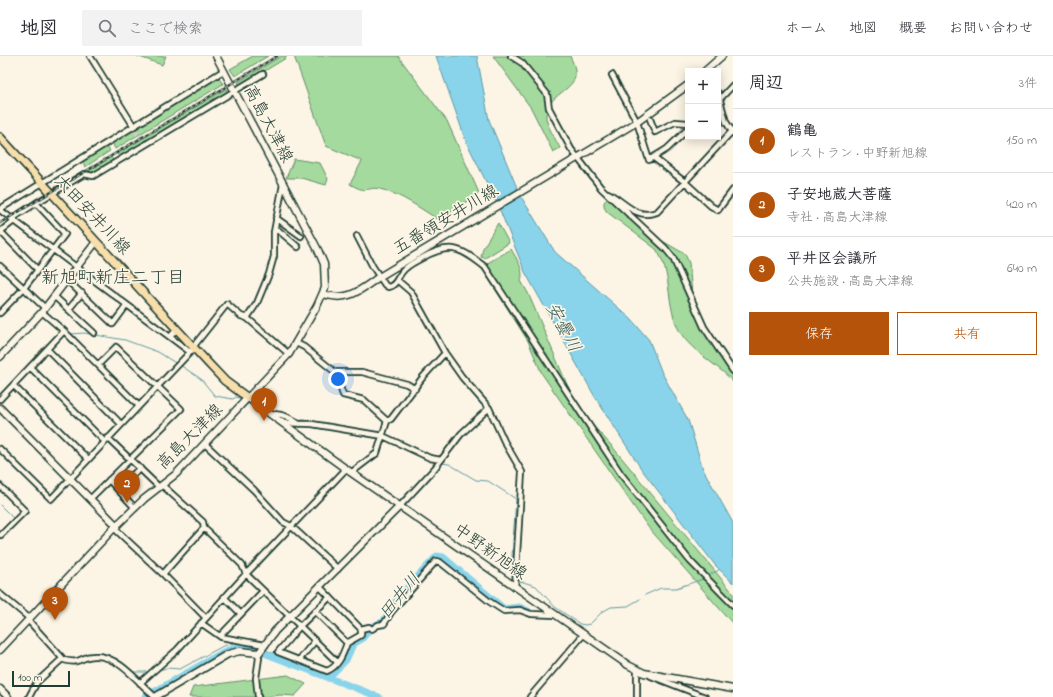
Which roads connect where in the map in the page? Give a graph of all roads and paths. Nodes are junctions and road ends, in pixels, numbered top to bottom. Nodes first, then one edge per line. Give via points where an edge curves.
1 (90, 56) edge
2 (216, 56) edge
3 (511, 56) edge
4 (722, 56) edge
5 (712, 68) edge
6 (222, 71) junction
7 (263, 74) dead end
8 (612, 75) dead end
9 (733, 85) edge
10 (685, 87) edge
11 (234, 90) junction
12 (721, 98) edge
13 (720, 104) edge
14 (650, 119) dead end
15 (637, 122) junction
16 (685, 123) edge
17 (132, 126) junction
18 (135, 131) tunnel mouth
19 (733, 131) edge
20 (685, 132) edge
21 (0, 137) edge
22 (577, 158) junction
23 (654, 158) junction
24 (42, 183) junction
25 (686, 183) junction
26 (283, 184) junction
27 (733, 190) edge
28 (604, 191) junction
29 (52, 193) junction
30 (36, 203) junction
31 (0, 209) edge
32 (276, 218) junction
33 (14, 219) junction
34 (0, 231) edge
35 (274, 232) junction
36 (302, 236) dead end
37 (357, 236) dead end
38 (96, 242) junction
39 (298, 247) dead end
40 (54, 250) junction
41 (0, 266) edge
42 (77, 267) junction
43 (38, 270) junction
44 (379, 277) junction
45 (67, 280) junction
46 (398, 280) junction
47 (24, 288) junction
48 (82, 293) junction
49 (323, 294) junction
50 (54, 296) junction
51 (127, 305) junction
52 (69, 309) junction
53 (43, 310) junction
54 (0, 313) edge
55 (247, 318) junction
56 (177, 329) junction
57 (64, 331) junction
58 (94, 333) dead end
59 (170, 337) junction
60 (296, 343) junction
61 (47, 349) junction
62 (193, 349) junction
63 (445, 353) junction
64 (288, 354) junction
65 (0, 357) edge
66 (98, 365) junction
67 (30, 367) junction
68 (733, 371) edge
69 (335, 372) junction
70 (13, 385) junction
71 (158, 387) junction
72 (415, 389) junction
73 (248, 398) junction
74 (0, 399) edge
75 (139, 406) junction
76 (0, 408) edge
77 (489, 408) junction
78 (271, 415) junction
79 (387, 421) junction
80 (282, 423) junction
81 (122, 424) junction
82 (299, 424) junction
83 (383, 436) junction
84 (106, 440) junction
85 (204, 444) junction
86 (0, 449) edge
87 (88, 459) junction
88 (130, 459) junction
89 (440, 460) junction
90 (140, 468) junction
91 (346, 469) junction
92 (352, 472) junction
93 (70, 479) junction
94 (109, 480) junction
95 (0, 486) edge
96 (161, 486) junction
97 (118, 489) junction
98 (90, 499) junction
99 (400, 506) junction
100 (136, 508) junction
101 (291, 526) junction
102 (115, 527) junction
103 (204, 528) junction
104 (0, 535) edge
105 (338, 569) junction
106 (163, 574) junction
107 (246, 574) junction
108 (320, 587) junction
109 (515, 587) junction
110 (263, 591) junction
111 (0, 594) edge
112 (224, 597) junction
113 (330, 597) junction
114 (733, 605) edge
115 (315, 611) junction
116 (241, 614) junction
117 (555, 615) junction
118 (290, 616) junction
119 (205, 617) junction
120 (29, 619) junction
121 (201, 623) junction
122 (300, 626) junction
123 (361, 629) junction
124 (584, 634) junction
125 (220, 636) junction
126 (315, 641) junction
127 (347, 643) junction
128 (265, 645) junction
129 (0, 650) edge
130 (258, 654) junction
131 (62, 659) junction
132 (299, 660) junction
133 (337, 662) junction
134 (641, 671) junction
135 (140, 683) junction
136 (0, 689) edge
137 (733, 689) edge
138 (153, 695) edge
139 (8, 697) edge
140 (29, 697) edge
141 (258, 697) edge
142 (530, 697) edge
143 (637, 697) edge
144 (705, 697) edge

1 - 17 street
2 - 6 main road, 高島大津線
3 - 22 street via 522,64 547,94 549,108
4 - 5 main road
6 - 11 main road, 高島大津線
6 - 17 street
7 - 11 street
8 - 15 street
9 - 12 street
10 - 15 main road, 五番領安井川線
11 - 26 main road, 高島大津線
11 - 29 street via 93,176 84,174
13 - 19 street via 726,122
14 - 16 street via 655,132 675,122
15 - 22 main road, 五番領安井川線
15 - 23 street via 649,160
17 - 18 street
17 - 24 street
19 - 25 street
20 - 23 street
21 - 24 main road, 太田安井川線
22 - 28 street
22 - 44 main road, 五番領安井川線
23 - 25 street
24 - 29 main road, 太田安井川線
24 - 31 street
25 - 27 street via 718,210
25 - 28 street via 657,212 650,215 633,210
26 - 32 street
26 - 49 main road, 高島大津線 via 324,264
28 - 68 street via 673,258 704,327
29 - 30 street
29 - 38 main road, 太田安井川線
30 - 33 street
30 - 40 street via 65,234
31 - 33 street
32 - 35 street
32 - 36 street
33 - 34 street
33 - 40 street
34 - 43 street
35 - 39 street via 278,230
35 - 55 street via 274,256 269,274
37 - 44 street
38 - 42 main road
38 - 56 main road, 太田安井川線
40 - 42 street
40 - 43 street
41 - 47 street
42 - 45 main road
42 - 51 street
43 - 47 street
44 - 46 street via 388,287
44 - 49 main road, 五番領安井川線 via 346,297 335,298
45 - 48 street
45 - 50 main road
46 - 63 street via 411,292
46 - 114 street via 409,265 430,254 452,247 467,253 485,267 621,474 690,561
47 - 53 street
47 - 54 street
48 - 51 street via 113,324
48 - 52 street
49 - 60 main road
50 - 52 street
50 - 53 main road
51 - 59 street
52 - 58 street
53 - 57 street
53 - 65 main road
55 - 62 street via 227,304
55 - 64 street
56 - 59 street
56 - 62 main road, 太田安井川線
57 - 61 street
57 - 66 street
59 - 62 street
60 - 64 main road
60 - 69 street
61 - 67 street
61 - 81 street
62 - 71 street
62 - 73 main road, 太田安井川線 via 225,381
63 - 72 street
63 - 77 street
64 - 73 main road
66 - 71 street via 116,347
66 - 75 street
67 - 70 street
67 - 84 street
69 - 72 street via 362,372 407,384
69 - 79 street via 343,394 364,400
70 - 74 street
70 - 87 street
71 - 75 street
71 - 88 street via 181,409
72 - 79 street
73 - 78 main road, 中野新旭線
73 - 85 main road, 高島大津線
75 - 81 street
76 - 93 main road
77 - 89 street via 461,434
77 - 109 street via 522,472 515,552
78 - 80 main road, 中野新旭線
78 - 82 street via 288,417
79 - 83 street
80 - 82 street
80 - 91 main road, 中野新旭線
81 - 84 street
82 - 83 street
83 - 89 street via 430,458
83 - 92 street via 377,453
84 - 87 street
84 - 88 street
85 - 96 main road, 高島大津線
85 - 101 street via 254,490 283,522
86 - 93 street via 51,499
87 - 93 street
88 - 90 street
88 - 94 street
89 - 99 street
90 - 96 street via 151,481
90 - 97 street
91 - 92 main road, 中野新旭線
91 - 101 street
92 - 99 main road, 中野新旭線
93 - 98 main road
94 - 97 street
94 - 98 street
95 - 104 street via 25,511
96 - 100 main road, 高島大津線
96 - 103 street via 203,522
97 - 100 street
98 - 102 main road
99 - 105 main road
99 - 109 main road, 中野新旭線
100 - 102 main road, 高島大津線
101 - 105 street
101 - 107 street
102 - 106 street
102 - 120 main road, 高島大津線
103 - 106 street
103 - 107 street via 242,565
105 - 108 main road
106 - 119 street
107 - 110 street
107 - 112 street
108 - 113 street
108 - 118 main road
109 - 117 main road, 中野新旭線
110 - 116 street
110 - 118 street
111 - 120 street
112 - 116 street
112 - 119 street
113 - 115 street
113 - 123 street
115 - 122 street
115 - 127 street
116 - 125 street
117 - 123 street via 531,614 520,610 504,611 436,561 392,611 384,624 372,630 369,627
117 - 124 main road, 中野新旭線
118 - 122 street
118 - 128 main road
119 - 121 street
120 - 129 main road, 高島大津線
120 - 131 street
121 - 125 street
121 - 135 street via 177,650
122 - 126 street
122 - 132 street via 278,652
123 - 127 street via 361,634
124 - 134 main road, 中野新旭線
124 - 142 street
125 - 128 street
126 - 132 street
126 - 133 street
127 - 133 street via 343,657
128 - 130 main road
130 - 138 main road via 240,651 228,654
130 - 141 street
131 - 135 street via 74,662 92,656 108,657
131 - 140 street via 37,682
132 - 133 street via 327,671
134 - 137 main road, 中野新旭線
134 - 143 street
134 - 144 street
135 - 138 street
136 - 139 main road

